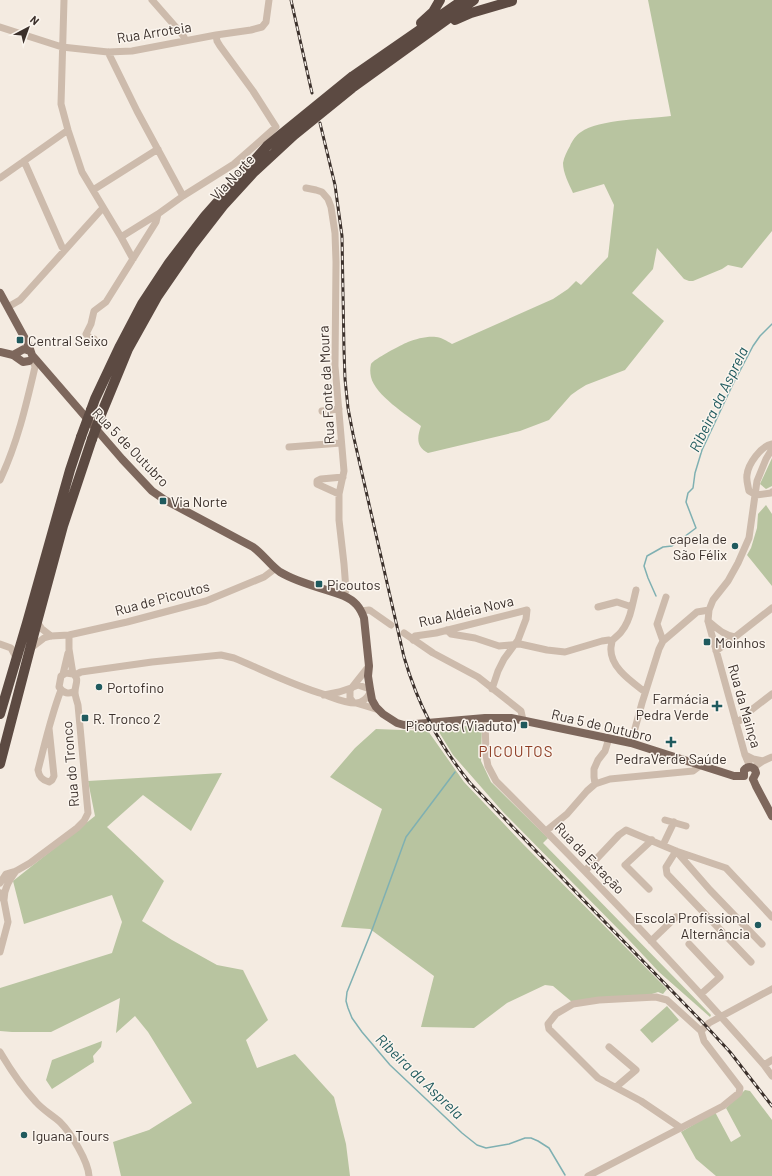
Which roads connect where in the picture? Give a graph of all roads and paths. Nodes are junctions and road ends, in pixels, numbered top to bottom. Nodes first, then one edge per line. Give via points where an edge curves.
1 (64, 0) edge
2 (152, 0) edge
3 (269, 0) edge
4 (440, 0) edge
5 (463, 0) edge
6 (474, 0) edge
7 (513, 0) edge
8 (0, 27) edge
9 (216, 35) junction
10 (185, 41) junction
11 (62, 47) junction
12 (108, 52) junction
13 (401, 53) junction
14 (383, 55) junction
15 (68, 130) junction
16 (158, 149) junction
17 (24, 161) junction
18 (0, 178) edge
19 (306, 188) dead end
20 (93, 190) junction
21 (183, 196) junction
22 (104, 209) junction
23 (158, 214) junction
24 (121, 236) junction
25 (65, 250) junction
26 (133, 259) junction
27 (0, 293) edge
28 (8, 307) junction
29 (94, 339) dead end
30 (0, 352) edge
31 (27, 355) junction
32 (339, 409) junction
33 (322, 411) dead end
34 (341, 443) junction
35 (772, 444) edge
36 (289, 447) dead end
37 (772, 449) edge
38 (343, 477) junction
39 (0, 480) edge
40 (772, 492) edge
41 (339, 494) junction
42 (756, 495) junction
43 (274, 567) junction
44 (636, 590) dead end
45 (344, 596) junction
46 (666, 597) dead end
47 (598, 607) dead end
48 (632, 607) junction
49 (772, 608) edge
50 (710, 610) junction
51 (362, 611) junction
52 (708, 621) junction
53 (37, 622) junction
54 (391, 625) dead end
55 (447, 630) junction
56 (404, 633) dead end
57 (69, 635) junction
58 (51, 636) junction
59 (735, 637) junction
60 (413, 640) junction
61 (612, 641) junction
62 (663, 641) junction
63 (0, 644) edge
64 (515, 645) junction
65 (30, 648) junction
66 (69, 648) junction
67 (716, 651) junction
68 (16, 657) junction
69 (369, 666) junction
70 (63, 674) junction
71 (74, 674) junction
72 (352, 687) junction
73 (492, 689) junction
74 (61, 690) junction
75 (75, 691) junction
76 (370, 691) junction
77 (645, 692) junction
78 (772, 694) edge
79 (324, 695) junction
80 (354, 702) junction
81 (508, 702) junction
82 (379, 710) junction
83 (750, 711) junction
84 (733, 713) junction
85 (0, 714) edge
86 (485, 718) junction
87 (511, 718) junction
88 (523, 720) junction
89 (736, 723) junction
90 (49, 728) junction
91 (609, 738) junction
92 (631, 743) junction
93 (744, 755) junction
94 (772, 757) edge
95 (763, 761) junction
96 (0, 764) edge
97 (701, 765) junction
98 (752, 768) junction
99 (744, 776) junction
100 (753, 779) junction
101 (595, 784) junction
102 (771, 813) edge
103 (665, 820) dead end
104 (674, 822) junction
105 (686, 826) dead end
106 (546, 831) junction
107 (652, 840) junction
108 (663, 845) junction
109 (676, 851) junction
110 (16, 871) junction
111 (585, 871) junction
112 (0, 883) edge
113 (649, 889) dead end
114 (0, 893) edge
115 (4, 901) junction
116 (676, 917) dead end
117 (772, 917) edge
118 (651, 941) junction
119 (689, 944) dead end
120 (762, 944) dead end
121 (0, 952) edge
122 (751, 962) dead end
123 (772, 989) edge
124 (701, 994) junction
125 (721, 1016) junction
126 (701, 1031) junction
127 (609, 1047) dead end
128 (0, 1052) edge
129 (772, 1060) edge
130 (764, 1065) junction
131 (772, 1076) edge
132 (616, 1087) junction
133 (680, 1128) junction
134 (89, 1176) edge
135 (588, 1176) edge

1 - 11 street
2 - 10 street
3 - 9 street, Rua Arroteia via 266,22 262,27
4 - 14 highway via 428,17 395,42
5 - 14 highway, Via Norte
6 - 13 highway, Via Norte
7 - 13 highway via 458,18 413,48
8 - 11 street, Rua Arroteia
9 - 10 street, Rua Arroteia
9 - 21 street via 220,46 276,127 234,164
10 - 12 street, Rua Arroteia via 132,51
11 - 12 street, Rua Arroteia
11 - 15 street via 61,104
12 - 16 street
13 - 53 highway, Via Norte, bridge via 352,88 294,135 254,172 223,206 157,297 128,349 100,416 63,526
14 - 68 highway, Via Norte, bridge via 352,76 267,146 205,216 142,304 95,399 81,437
15 - 17 street
15 - 20 street via 82,172
16 - 20 street
16 - 21 street
17 - 18 street
17 - 25 street
19 - 32 street, Rua Fonte da Moura via 316,190 328,199 335,232 335,366
20 - 22 street
21 - 23 street
22 - 24 street
22 - 25 street
23 - 24 street
23 - 26 street via 156,222
24 - 26 street
25 - 28 street via 20,300
26 - 29 street via 106,302 94,311 86,334
27 - 28 main road, Rua 5 de Outubro
28 - 31 main road, Rua 5 de Outubro
30 - 31 main road
31 - 39 street via 35,367 23,417
31 - 43 main road, Rua 5 de Outubro via 152,491 253,547
32 - 33 street
32 - 34 street, Rua Fonte da Moura
34 - 36 street
34 - 38 street, Rua Fonte da Moura
35 - 42 street via 758,453 748,467 746,476 749,491
37 - 42 street, Rua da Mainça via 758,481
38 - 41 street, Rua Fonte da Moura
38 - 41 street via 317,481 320,486
40 - 42 street
41 - 45 street, Rua Fonte da Moura via 346,590
42 - 50 street, Rua da Mainça via 748,538 738,564 713,600
43 - 45 main road, Rua 5 de Outubro via 298,580
43 - 57 street, Rua de Picoutos via 264,577 206,601
44 - 48 street
45 - 51 main road, Rua 5 de Outubro via 357,604
46 - 62 street via 657,624
47 - 48 street via 617,602
48 - 61 street via 629,620
49 - 59 street
50 - 52 street, Rua da Mainça
50 - 62 street via 697,612
51 - 54 street, Rua 5 de Outubro via 372,611
51 - 69 main road, Rua 5 de Outubro
52 - 59 street via 723,634
52 - 67 street, Rua da Mainça
53 - 58 street
53 - 65 highway, Via Norte
55 - 60 street, Rua Aldeia Nova via 415,636
55 - 64 street via 451,634 500,646
55 - 64 street, Rua Aldeia Nova via 527,610
56 - 60 street
57 - 58 street, Rua de Picoutos
57 - 66 street, Rua do Tronco
58 - 65 street, Rua de Picoutos
59 - 67 street
60 - 73 street
61 - 64 street via 602,641 564,652
61 - 77 street via 611,652 618,668
62 - 77 street
63 - 68 street via 11,648
64 - 73 street via 504,659
65 - 96 highway, Via Norte
66 - 70 street, Rua do Tronco
66 - 71 street, Rua do Tronco
67 - 84 street, Rua da Mainça
68 - 85 highway, Via Norte
69 - 72 street
69 - 76 main road, Rua 5 de Outubro
70 - 71 street
70 - 74 street, Rua do Tronco via 59,682
71 - 75 street, Rua do Tronco via 77,680
71 - 79 street via 221,655
72 - 76 street via 358,685
72 - 79 street
72 - 80 street via 349,695
73 - 81 street
74 - 75 street via 66,693
74 - 90 street, Rua do Tronco
75 - 110 street, Rua do Tronco via 85,772 87,817 77,828 30,864
76 - 80 street via 364,700
76 - 82 main road, Rua 5 de Outubro via 372,700
77 - 92 street
78 - 83 street
79 - 80 street via 340,701
80 - 82 street
81 - 87 street via 512,710
81 - 88 street via 521,711
82 - 86 main road, Rua 5 de Outubro via 391,720 404,725
83 - 84 street
83 - 89 street
84 - 89 street, Rua da Mainça
86 - 87 main road, Rua 5 de Outubro
86 - 106 street, Rua da Estação via 488,766 496,780
87 - 88 main road, Rua 5 de Outubro
88 - 91 main road, Rua 5 de Outubro
89 - 93 street, Rua da Mainça
90 - 90 street, Rua do Tronco via 38,770 42,779 49,782 54,776
91 - 92 main road, Rua 5 de Outubro
91 - 101 street via 605,751 594,769
92 - 97 main road, Rua 5 de Outubro
93 - 95 street
93 - 98 street, Rua da Mainça
94 - 95 street
95 - 98 street
97 - 99 main road, Rua 5 de Outubro via 734,776
97 - 101 street via 693,771 610,779
98 - 99 main road via 744,770
98 - 100 main road via 756,773
99 - 100 main road via 749,780
100 - 102 main road
101 - 106 street via 567,814
103 - 104 street
104 - 105 street
104 - 108 street
106 - 111 street, Rua da Estação
107 - 108 street
107 - 111 street via 626,830 619,834
107 - 113 street via 625,865
108 - 109 street
109 - 117 street via 726,868
109 - 120 street
109 - 122 street via 666,867 667,874
110 - 112 street, Rua do Tronco via 6,874
110 - 115 street, Rua do Tronco via 6,886
111 - 118 street, Rua da Estação
114 - 115 street, Rua do Tronco
115 - 121 street, Rua do Tronco via 8,922
116 - 118 street
118 - 124 street, Rua da Estação
119 - 124 street via 720,977
123 - 125 street
124 - 125 street, Rua da Estação
125 - 126 street
125 - 130 street, Rua da Estação
126 - 132 street via 667,1000 656,997 573,1004 556,1014 548,1024 549,1029 598,1078
126 - 133 street via 704,1041 740,1088 739,1093 723,1106
127 - 132 street via 636,1070
128 - 134 street via 36,1102 66,1128 81,1152 89,1169
129 - 130 street
130 - 131 street, Rua da Estação
132 - 133 street
133 - 135 street

